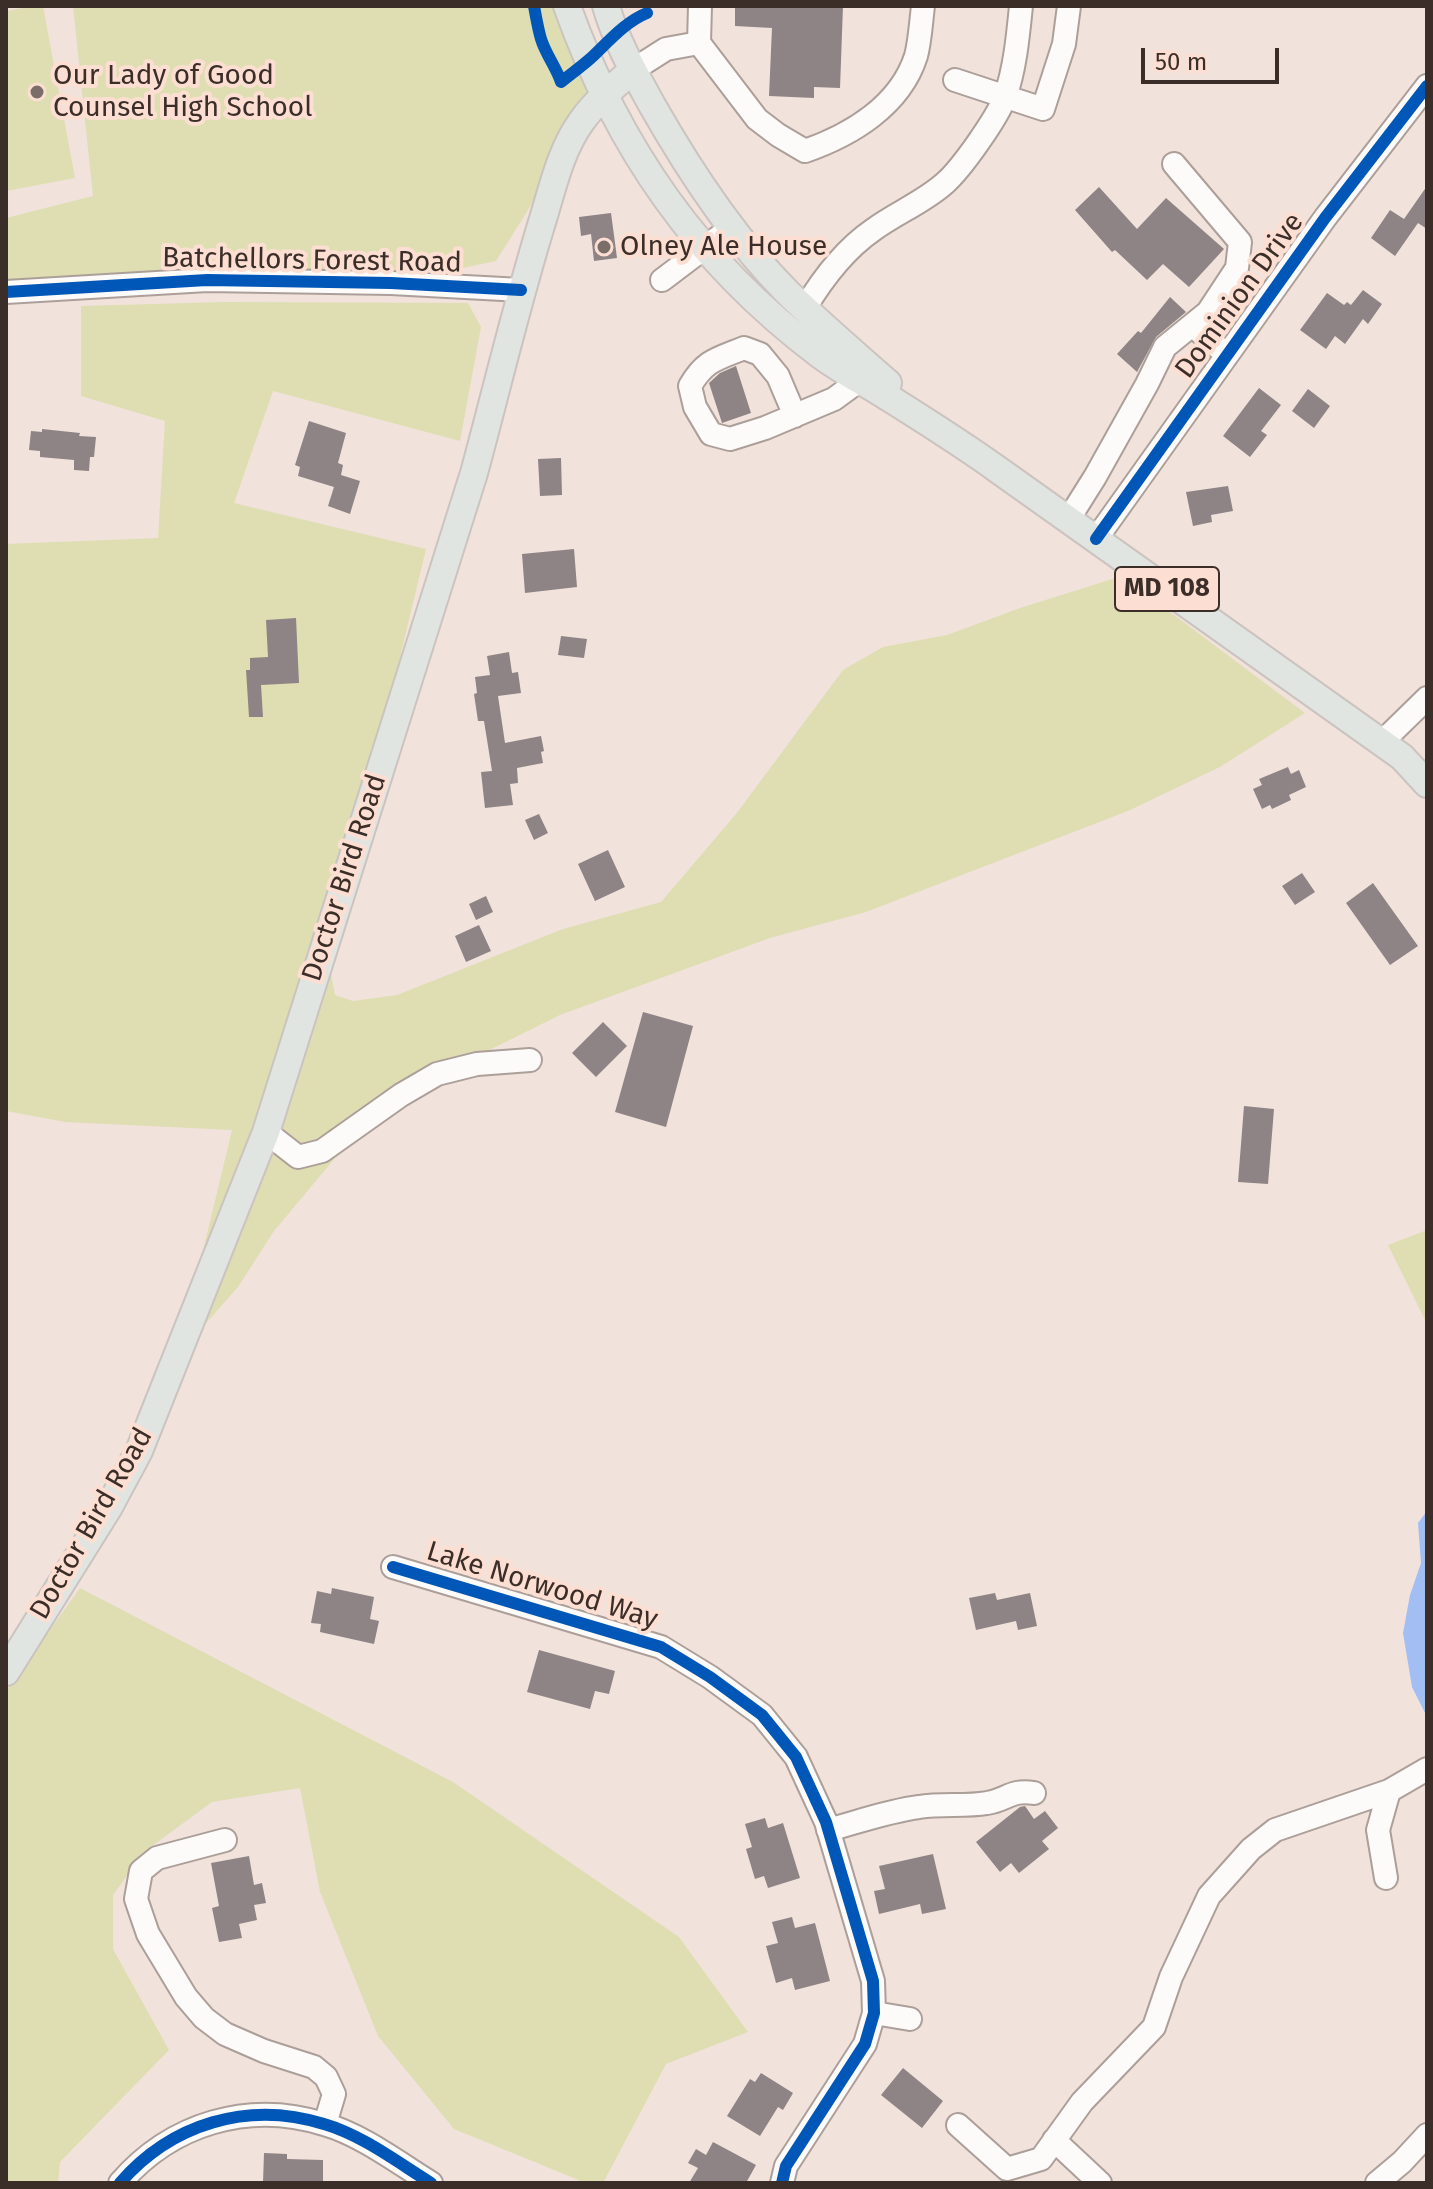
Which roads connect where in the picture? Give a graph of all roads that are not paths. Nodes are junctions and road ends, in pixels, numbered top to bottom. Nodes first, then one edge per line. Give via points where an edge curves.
1 (567, 6) edge
2 (606, 6) edge
3 (700, 6) edge
4 (923, 6) edge
5 (1021, 6) edge
6 (1069, 6) edge
7 (699, 43) junction
8 (633, 70) junction
9 (955, 80) dead end
10 (1427, 86) edge
11 (604, 95) junction
12 (1005, 98) junction
13 (1174, 164) dead end
14 (732, 227) junction
15 (706, 248) junction
16 (662, 280) dead end
17 (521, 290) junction
18 (6, 292) edge
19 (805, 308) junction
20 (1193, 326) junction
21 (1227, 355) junction
22 (860, 380) junction
23 (795, 416) junction
24 (952, 437) junction
25 (1068, 520) junction
26 (1096, 539) junction
27 (1427, 698) edge
28 (1382, 742) junction
29 (1427, 784) edge
30 (530, 1060) dead end
31 (266, 1132) junction
32 (393, 1567) dead end
33 (6, 1672) edge
34 (1427, 1769) edge
35 (1389, 1791) junction
36 (1034, 1793) dead end
37 (828, 1830) junction
38 (225, 1840) dead end
39 (1386, 1878) dead end
40 (874, 2013) junction
41 (910, 2019) dead end
42 (325, 2124) junction
43 (958, 2125) dead end
44 (1427, 2135) edge
45 (1054, 2140) junction
46 (120, 2183) edge
47 (431, 2183) edge
48 (782, 2183) edge
49 (1100, 2183) edge
50 (1377, 2183) edge

1 - 11 main road, MD 108
2 - 8 main road, MD 108
3 - 7 street
4 - 7 street via 916,55 892,97 849,133 805,151 757,119
5 - 12 street
6 - 12 street via 1064,44 1043,109
7 - 8 street via 666,49
8 - 11 main road, Doctor Bird Road
8 - 14 main road, MD 108
9 - 12 street
10 - 21 street, Dominion Drive
11 - 15 main road, MD 108 via 658,188
11 - 17 main road, Doctor Bird Road via 580,123 562,157
12 - 19 street via 945,183 850,248
13 - 20 street via 1240,242 1237,268
14 - 15 street
14 - 19 main road, MD 108
15 - 16 street
15 - 22 main road, MD 108 via 768,314
17 - 18 street, Batchellors Forest Road via 207,280
17 - 31 main road, Doctor Bird Road via 474,473
19 - 24 main road, MD 108
20 - 21 street
20 - 25 street via 1165,347
21 - 26 street, Dominion Drive
22 - 23 street via 834,399
22 - 24 main road, MD 108
23 - 23 street via 730,439 711,434 690,386 712,360 744,348 760,354 778,376
24 - 25 main road, MD 108
25 - 26 main road, MD 108
26 - 28 main road, MD 108
27 - 28 street
28 - 29 main road, MD 108
30 - 31 street via 437,1074 313,1155 298,1157
31 - 33 main road, Doctor Bird Road via 139,1451
32 - 37 street, Lake Norwood Way via 661,1647 762,1715 796,1757
34 - 35 street
35 - 39 street via 1378,1830
35 - 45 street via 1275,1830 1251,1849 1209,1896 1154,2027 1082,2102
36 - 37 street via 1021,1791 991,1803 915,1807
37 - 40 street, Lake Norwood Way via 873,1981
38 - 42 street via 157,1858 141,1871 136,1899 148,1934 204,2018 225,2034 314,2067 326,2077 334,2094
40 - 41 street
40 - 48 street, Lake Norwood Way via 865,2044 786,2166
42 - 46 street via 283,2115 245,2115 201,2125 165,2142
42 - 47 street
43 - 45 street via 1007,2169 1041,2159
44 - 50 street
45 - 49 street

